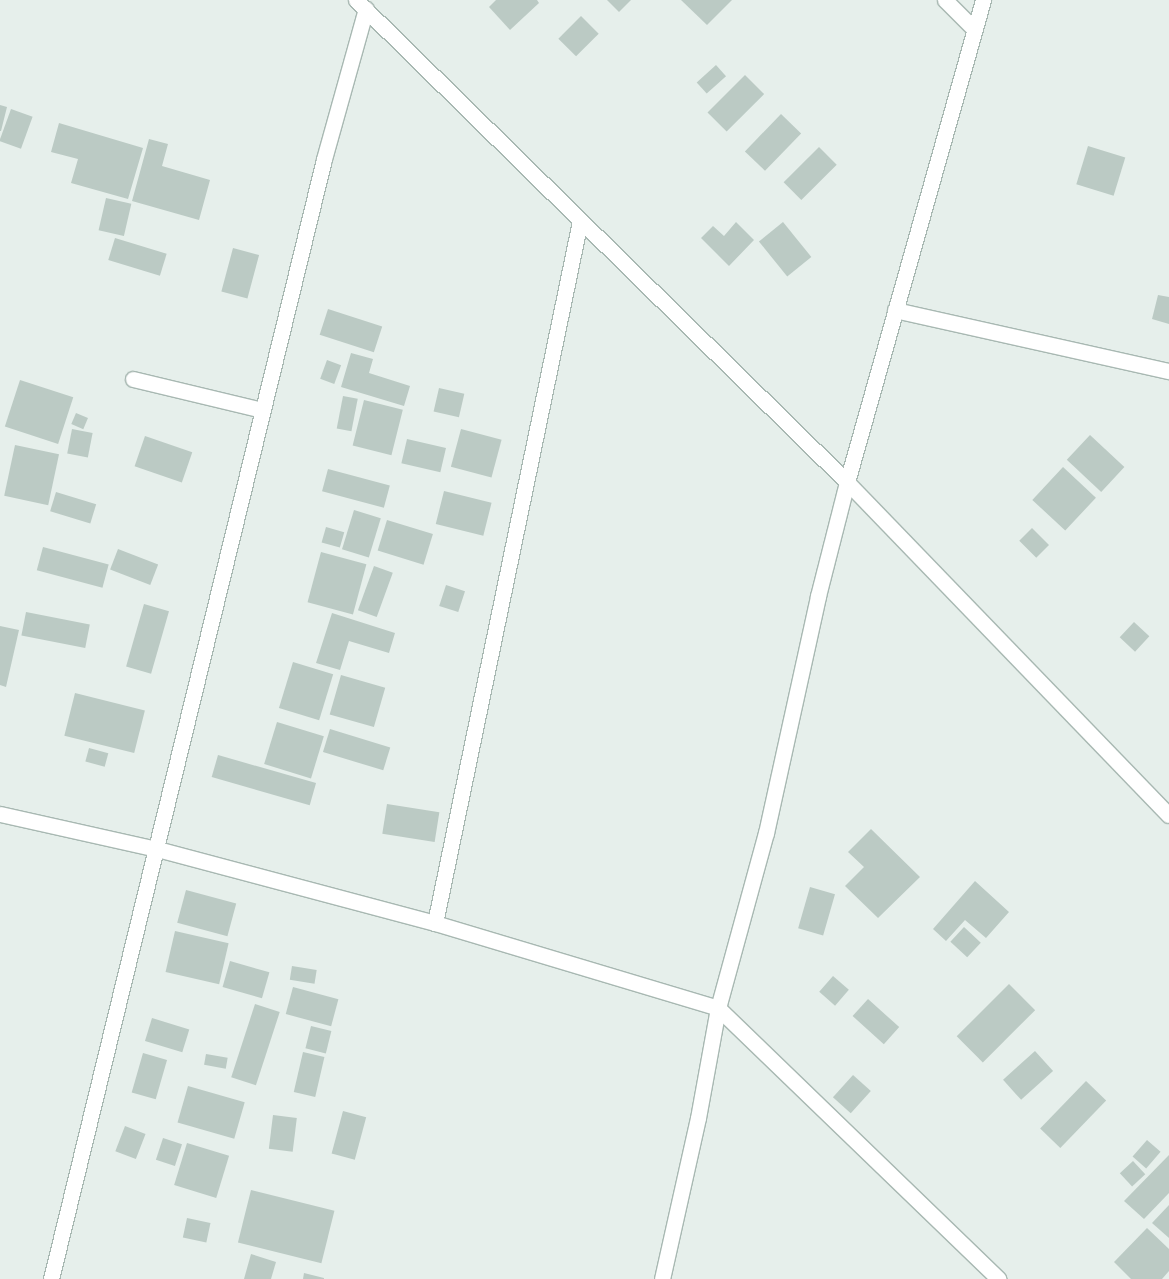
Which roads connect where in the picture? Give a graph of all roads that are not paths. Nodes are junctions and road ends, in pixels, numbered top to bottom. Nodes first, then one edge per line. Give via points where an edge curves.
1 (945, 0) edge
2 (982, 0) edge
3 (361, 4) edge
4 (974, 29) junction
5 (580, 221) junction
6 (895, 310) junction
7 (1169, 371) edge
8 (133, 379) dead end
9 (262, 410) junction
10 (847, 482) junction
11 (0, 814) edge
12 (1169, 815) edge
13 (157, 849) junction
14 (435, 923) junction
15 (718, 1008) junction
16 (51, 1279) edge
17 (662, 1279) edge
18 (1000, 1279) edge

1 - 4 street
2 - 4 street
3 - 5 street
3 - 9 street
4 - 6 street
5 - 10 street
5 - 14 street
6 - 7 street
6 - 10 street
8 - 9 street
9 - 13 street
10 - 12 street
10 - 15 street via 766,832
11 - 13 street
13 - 14 street
13 - 16 street
14 - 15 street
15 - 17 street via 698,1118
15 - 18 street

